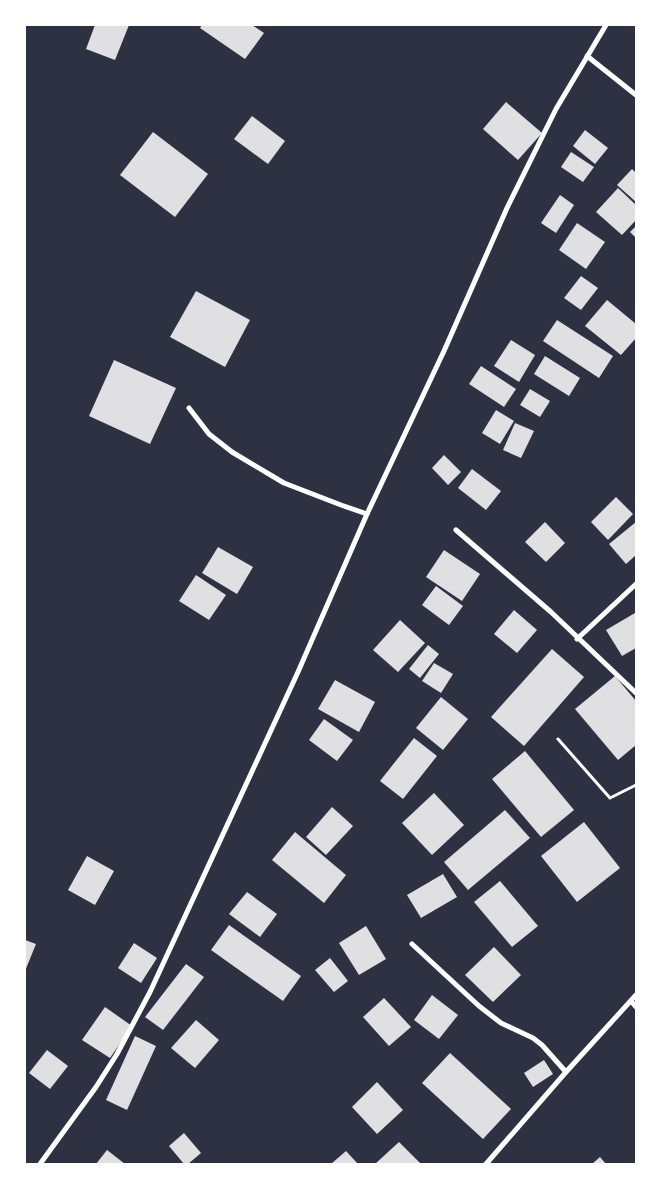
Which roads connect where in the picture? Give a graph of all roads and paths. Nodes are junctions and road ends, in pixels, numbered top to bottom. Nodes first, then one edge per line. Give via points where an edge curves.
1 (606, 25) edge
2 (587, 56) junction
3 (636, 95) edge
4 (189, 408) dead end
5 (367, 514) junction
6 (456, 530) dead end
7 (636, 584) edge
8 (578, 638) junction
9 (636, 693) edge
10 (558, 739) dead end
11 (636, 785) edge
12 (412, 944) dead end
13 (636, 995) edge
14 (631, 1001) junction
15 (636, 1008) edge
16 (566, 1072) junction
17 (40, 1164) edge
18 (486, 1164) edge

1 - 2 street
2 - 3 street
2 - 5 street via 518,185
4 - 5 street via 209,434 284,483
5 - 17 street via 317,631 150,992 96,1087
6 - 8 street
7 - 8 street
8 - 9 street
10 - 11 path via 610,798
12 - 16 street via 478,1006 501,1023 533,1038
13 - 14 street
14 - 15 street
14 - 16 street
16 - 18 street

